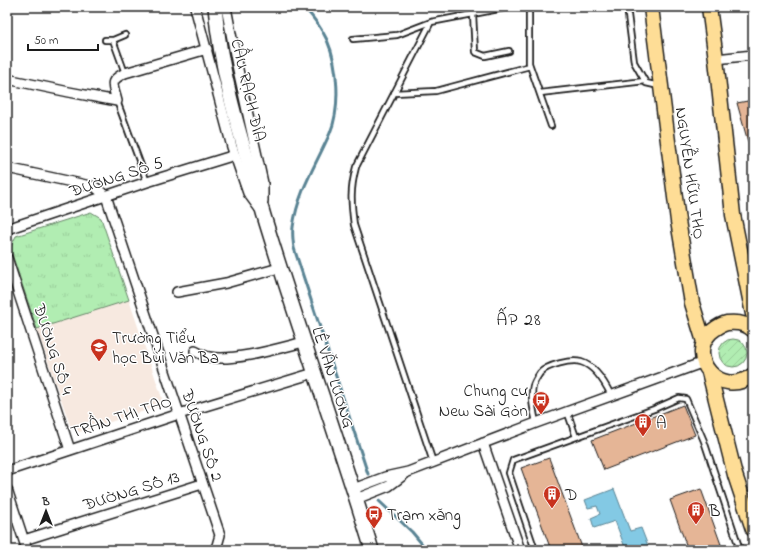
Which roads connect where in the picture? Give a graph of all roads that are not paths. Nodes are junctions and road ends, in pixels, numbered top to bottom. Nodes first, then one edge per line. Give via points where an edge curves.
1 (195, 7) edge
2 (215, 7) edge
3 (226, 7) edge
4 (471, 7) edge
5 (508, 7) edge
6 (529, 7) edge
7 (627, 7) edge
8 (651, 7) edge
9 (709, 7) edge
10 (473, 14) junction
11 (431, 22) junction
12 (125, 35) dead end
13 (353, 39) dead end
14 (105, 40) dead end
15 (113, 40) junction
16 (207, 49) junction
17 (509, 50) dead end
18 (753, 55) edge
19 (716, 59) junction
20 (530, 66) junction
21 (125, 73) junction
22 (7, 78) edge
23 (645, 81) junction
24 (660, 86) junction
25 (394, 93) junction
26 (540, 93) junction
27 (117, 101) junction
28 (551, 126) dead end
29 (235, 155) junction
30 (7, 168) edge
31 (253, 180) joint
32 (147, 182) junction
33 (106, 196) junction
34 (264, 214) junction
35 (7, 229) edge
36 (7, 258) edge
37 (280, 268) junction
38 (177, 292) dead end
39 (753, 314) edge
40 (753, 330) edge
41 (304, 342) junction
42 (704, 342) junction
43 (195, 351) dead end
44 (706, 367) junction
45 (314, 373) junction
46 (753, 376) edge
47 (611, 395) junction
48 (567, 412) junction
49 (179, 414) junction
50 (536, 423) junction
51 (576, 437) junction
52 (483, 443) junction
53 (70, 450) junction
54 (434, 462) junction
55 (7, 470) edge
56 (408, 472) junction
57 (202, 484) junction
58 (7, 489) edge
59 (355, 494) junction
60 (753, 529) edge
61 (24, 540) junction
62 (27, 550) edge
63 (215, 550) edge
64 (372, 550) edge
65 (520, 550) edge
66 (535, 550) edge
67 (740, 550) edge

1 - 16 street, LÊ VĂN LƯƠNG
2 - 31 main road, CẦU RẠCH ĐỈA via 219,47 232,107
3 - 34 street, LÊ VĂN LƯƠNG via 263,183
4 - 10 lane
5 - 10 lane
6 - 20 lane
7 - 23 lane via 634,62
8 - 24 main road, NGUYỄN HỮU THỌ
9 - 19 main road, NGUYỄN HỮU THỌ
10 - 11 lane
10 - 17 lane via 476,52 485,56
11 - 13 lane via 397,35
11 - 25 lane
12 - 15 lane
14 - 15 lane
15 - 21 lane
16 - 21 street
16 - 29 street, LÊ VĂN LƯƠNG
18 - 19 street
19 - 39 main road, NGUYỄN HỮU THỌ via 733,215
20 - 25 lane via 436,91
20 - 26 lane
21 - 27 street via 117,76 112,84
22 - 27 street
23 - 24 lane
23 - 26 lane
24 - 42 main road, NGUYỄN HỮU THỌ via 678,221 691,296
25 - 54 lane via 356,167 351,187 351,206 354,225
26 - 28 lane
27 - 32 lane
29 - 32 street, ĐƯỜNG SỐ 5
29 - 34 street, LÊ VĂN LƯƠNG via 248,193
30 - 33 street via 95,187
31 - 34 main road, LÊ VĂN LƯƠNG
32 - 33 street, ĐƯỜNG SỐ 5
33 - 35 street, ĐƯỜNG SỐ 5
33 - 49 street, ĐƯỜNG SỐ 2
34 - 37 main road, LÊ VĂN LƯƠNG
36 - 53 street, ĐƯỜNG SỐ 4
37 - 38 street via 226,283
37 - 41 main road, LÊ VĂN LƯƠNG
40 - 42 main road via 733,322 724,324 715,328
41 - 43 street via 233,357 209,357
41 - 45 main road, LÊ VĂN LƯƠNG
42 - 44 main road, NGUYỄN HỮU THỌ via 702,350
44 - 46 main road via 717,379 726,383 737,383
44 - 47 street
44 - 60 main road via 735,475
45 - 49 street, TRẦN THỊ TAO
45 - 59 main road, LÊ VĂN LƯƠNG
47 - 48 street
47 - 50 lane via 594,370 581,362 562,362 541,372 533,385 532,402
48 - 50 street
48 - 51 lane
49 - 53 street, TRẦN THỊ TAO
49 - 57 street, ĐƯỜNG SỐ 2
50 - 52 street
51 - 66 lane via 513,460 509,473
51 - 67 lane via 679,398 686,399 704,441
52 - 54 street
52 - 65 street
53 - 55 street, TRẦN THỊ TAO
54 - 56 street
56 - 59 street via 385,477
56 - 59 street via 389,486
57 - 61 street, ĐƯỜNG SỐ 13
57 - 63 street, ĐƯỜNG SỐ 2 via 220,535
58 - 61 street
59 - 64 main road, LÊ VĂN LƯƠNG
61 - 62 street

